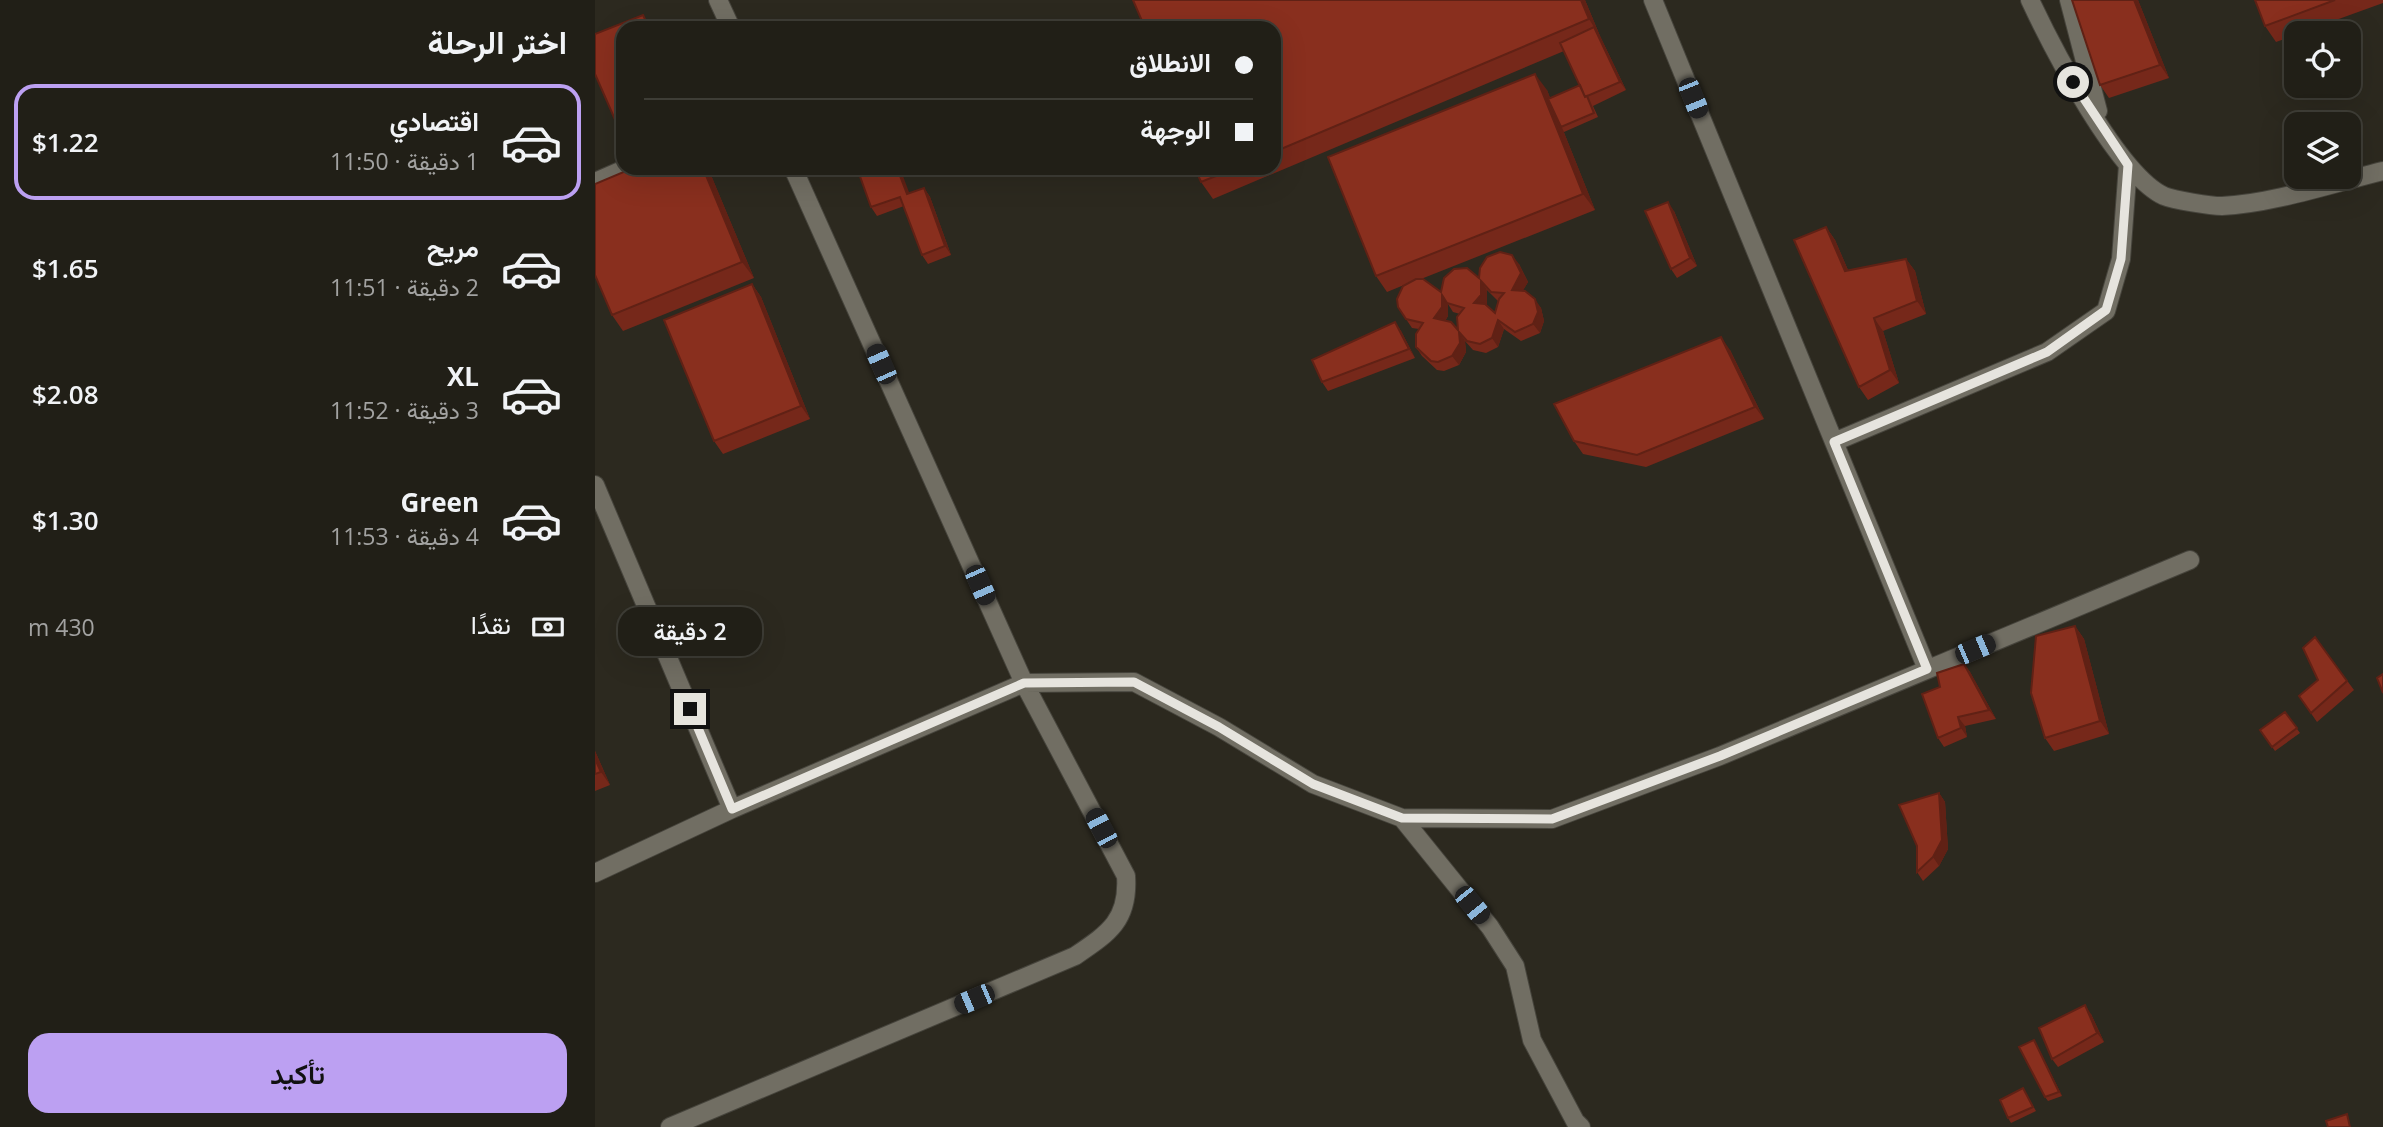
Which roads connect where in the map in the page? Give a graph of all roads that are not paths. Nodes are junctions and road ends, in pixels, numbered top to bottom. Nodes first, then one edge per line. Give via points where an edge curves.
1 (718, 0) edge
2 (1653, 0) edge
3 (2030, 0) edge
4 (2069, 0) edge
5 (727, 21) edge
6 (2103, 128) junction
7 (2128, 165) junction
8 (2383, 171) edge
9 (616, 173) edge
10 (796, 175) edge
11 (595, 182) edge
12 (1834, 442) junction
13 (595, 485) edge
14 (2190, 560) dead end
15 (1927, 669) junction
16 (1024, 683) junction
17 (732, 809) junction
18 (1402, 818) junction
19 (595, 873) edge
20 (670, 1127) edge
21 (1581, 1127) edge

1 - 5 street
2 - 12 street
3 - 6 street via 2058,60
4 - 6 street
6 - 7 street
7 - 8 street via 2164,195 2220,206
7 - 12 street via 2121,259 2106,310 2047,352
9 - 11 street
10 - 16 street
12 - 15 street
13 - 17 street
14 - 15 street
15 - 18 street via 1720,756 1552,819
16 - 17 street
16 - 18 street via 1134,682 1313,784
16 - 20 street via 1126,876 1127,899 1104,937 1075,956
17 - 19 street
18 - 21 street via 1490,927 1515,966 1532,1040

